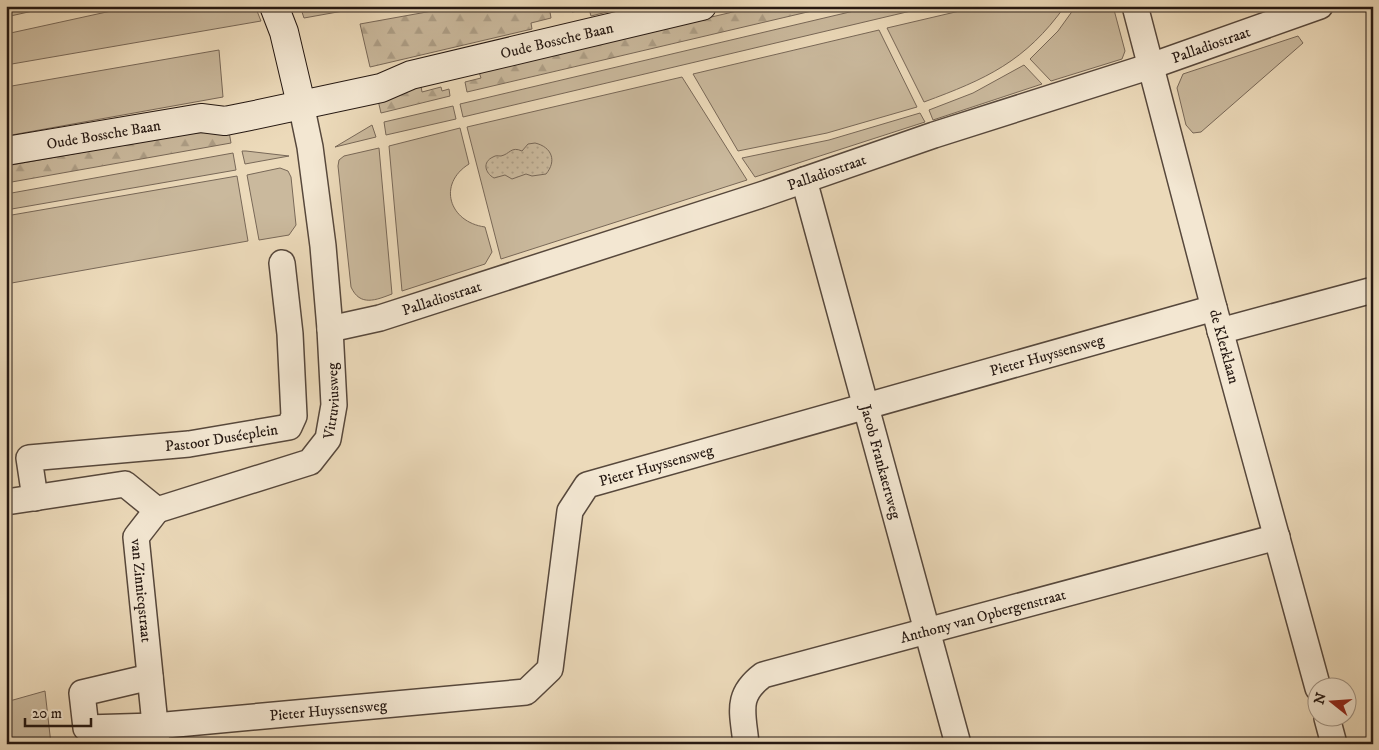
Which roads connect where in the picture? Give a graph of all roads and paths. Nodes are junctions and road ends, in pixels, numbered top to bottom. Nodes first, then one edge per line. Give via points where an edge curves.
1 (274, 6) edge
2 (702, 6) edge
3 (1135, 6) edge
4 (1320, 6) edge
5 (1151, 66) junction
6 (299, 97) junction
7 (6, 152) edge
8 (804, 180) junction
9 (282, 263) dead end
10 (1373, 290) edge
11 (1217, 319) junction
12 (330, 329) junction
13 (867, 405) junction
14 (35, 498) junction
15 (6, 502) edge
16 (157, 510) junction
17 (1277, 537) junction
18 (927, 630) junction
19 (150, 677) junction
20 (1315, 678) edge
21 (1330, 728) edge
22 (156, 735) edge
23 (746, 744) edge
24 (958, 744) edge
25 (1334, 744) edge

1 - 6 street via 284,32
2 - 6 street, Oude Bossche Baan via 411,75 377,72
3 - 5 street, de Klerklaan
4 - 5 street, Palladiostraat
5 - 8 street, Palladiostraat
5 - 11 street, de Klerklaan
6 - 7 street, Oude Bossche Baan via 222,106 201,118
6 - 12 street, Vitruviusweg via 310,146
8 - 12 street, Palladiostraat via 380,318
8 - 13 street, Jacob Frankaertweg
9 - 14 street, Pastoor Duséeplein via 294,406 289,427 189,444 28,458
10 - 11 street, Pieter Huyssensweg
11 - 13 street, Pieter Huyssensweg
11 - 17 street, de Klerklaan
12 - 16 street, Vitruviusweg via 334,405 328,439 310,462
13 - 18 street, Jacob Frankaertweg
13 - 22 street, Pieter Huyssensweg via 587,485 570,511 550,669 526,692
14 - 15 street
14 - 16 street via 125,484
16 - 19 street, van Zinnicqstraat via 136,538
17 - 18 street, Anthony van Opbergenstraat
17 - 20 street, de Klerklaan
18 - 23 street, Anthony van Opbergenstraat via 763,674 748,686 742,706
18 - 24 street, Jacob Frankaertweg
19 - 22 street, van Zinnicqstraat
19 - 22 street via 82,693 86,728
21 - 25 street

